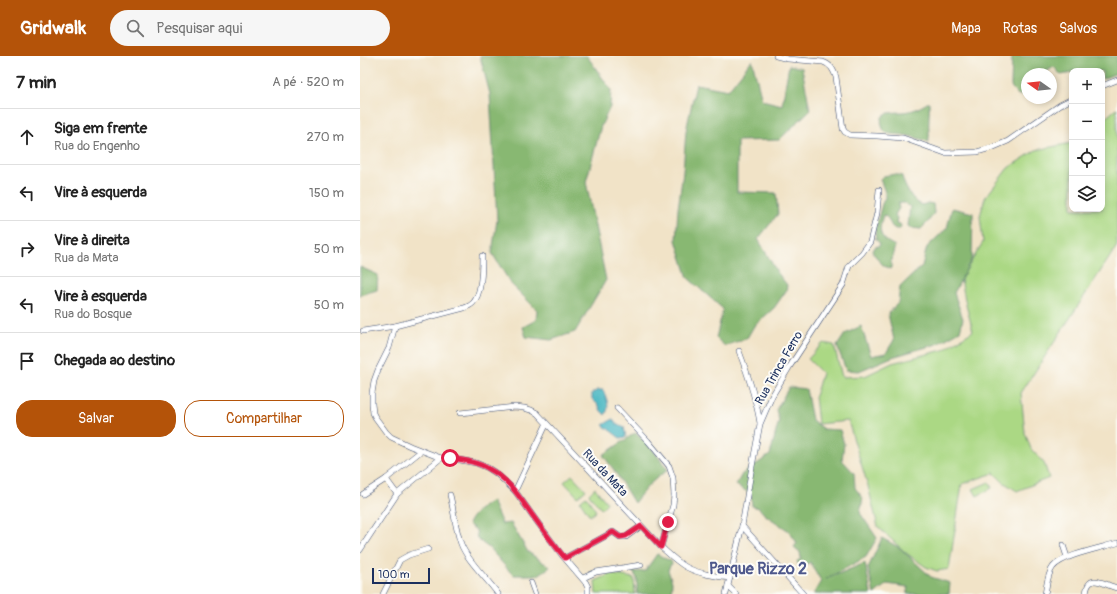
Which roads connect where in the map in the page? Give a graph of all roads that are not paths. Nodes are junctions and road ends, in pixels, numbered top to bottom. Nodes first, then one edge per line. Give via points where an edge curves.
1 (776, 56) edge
2 (1117, 80) edge
3 (1105, 85) edge
4 (1069, 100) edge
5 (879, 190) dead end
6 (482, 256) dead end
7 (395, 326) junction
8 (362, 331) dead end
9 (739, 351) dead end
10 (617, 408) dead end
11 (460, 413) dead end
12 (760, 424) junction
13 (546, 425) junction
14 (421, 451) junction
15 (441, 458) junction
16 (386, 479) junction
17 (515, 491) junction
18 (363, 494) dead end
19 (398, 494) junction
20 (450, 495) dead end
21 (641, 526) junction
22 (742, 526) junction
23 (1117, 543) edge
24 (1063, 545) dead end
25 (661, 547) junction
26 (360, 548) edge
27 (428, 549) dead end
28 (1067, 557) junction
29 (565, 558) junction
30 (641, 565) dead end
31 (582, 578) junction
32 (730, 578) junction
33 (531, 583) dead end
34 (728, 586) junction
35 (1117, 588) edge
36 (383, 594) edge
37 (498, 594) edge
38 (535, 594) edge
39 (588, 594) edge
40 (726, 594) edge
41 (736, 594) edge
42 (803, 594) edge
43 (1046, 594) edge
44 (1086, 594) edge

1 - 4 street via 823,62 833,68 847,134 903,138 945,153 977,152 1003,144
2 - 3 street
5 - 12 street, Rua Trinca Ferro via 870,242 849,266 843,285 786,372
6 - 7 street via 480,285 476,299 470,305
7 - 8 street
7 - 14 street via 389,348 374,381 373,413 388,435
9 - 12 street via 758,407
10 - 25 street via 669,466 673,478 673,505
11 - 13 street, Rua da Mata via 507,407 524,408 537,414
12 - 22 street, Rua Trinca Ferro
13 - 17 street
13 - 21 street, Rua da Mata
14 - 15 street
14 - 16 street
15 - 17 street via 476,463 488,468
15 - 19 street
16 - 18 street
16 - 19 street
17 - 29 street
19 - 26 street
20 - 37 street via 461,544
21 - 25 street, Rua da Mata
21 - 29 street via 626,536 620,537 613,532
22 - 32 street, Rua Trinca Ferro
22 - 42 street
23 - 28 street
24 - 28 street
25 - 32 street, Rua da Mata via 686,567 697,572
27 - 36 street via 400,560
28 - 43 street via 1050,572
29 - 31 street
30 - 31 street via 596,572
31 - 39 street via 588,587
32 - 34 street, Rua Trinca Ferro
33 - 38 street
34 - 40 street, Rua Trinca Ferro
34 - 41 street
35 - 44 street via 1096,581 1088,584

